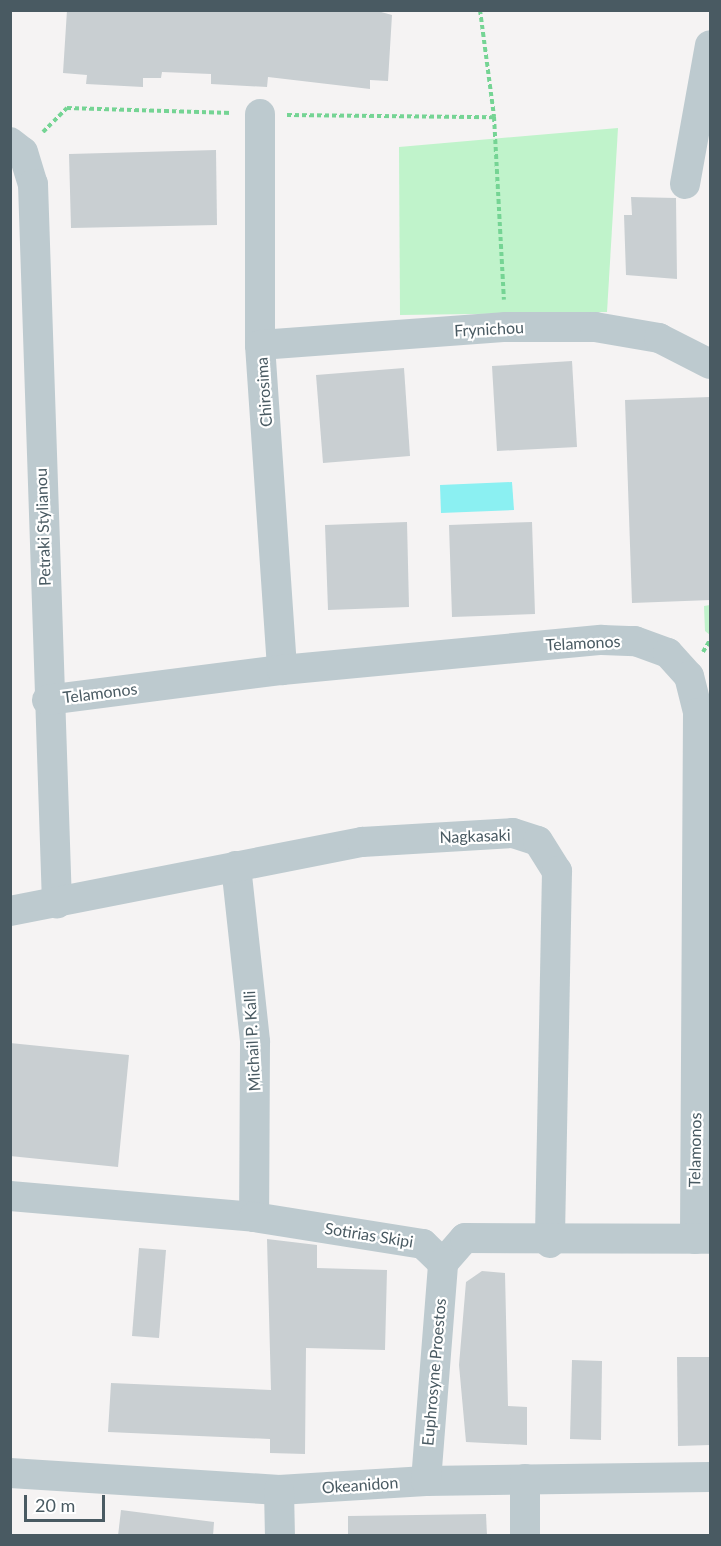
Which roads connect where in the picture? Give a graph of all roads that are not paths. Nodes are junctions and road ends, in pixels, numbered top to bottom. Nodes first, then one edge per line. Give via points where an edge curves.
1 (711, 45) edge
2 (260, 114) dead end
3 (17, 147) edge
4 (686, 184) dead end
5 (260, 345) junction
6 (711, 364) edge
7 (282, 670) junction
8 (47, 700) junction
9 (705, 763) edge
10 (236, 866) junction
11 (57, 904) junction
12 (10, 911) edge
13 (704, 1016) edge
14 (10, 1196) edge
15 (255, 1217) junction
16 (703, 1239) edge
17 (550, 1243) junction
18 (443, 1263) junction
19 (10, 1473) edge
20 (711, 1477) edge
21 (525, 1479) junction
22 (426, 1481) junction
23 (279, 1490) junction
24 (280, 1536) edge
25 (525, 1536) edge

1 - 4 street
2 - 5 street, Chirosima
3 - 8 street, Petraki Stylianou via 33,184
5 - 6 street, Frynichou via 506,327 595,327 659,338
5 - 7 street, Chirosima
7 - 8 street, Telamonos
7 - 9 street, Telamonos via 635,641 668,653 689,676
8 - 11 street, Petraki Stylianou
9 - 13 street, Telamonos
10 - 11 street, Nagkasaki
10 - 15 street, Michail P. Kalli via 255,1042
10 - 17 street, Nagkasaki via 362,842 513,833 538,841 557,871
11 - 12 street, Nagkasaki
13 - 16 street, Telamonos
14 - 15 street, Sotirias Skipi
15 - 18 street, Sotirias Skipi via 423,1244
16 - 17 street
17 - 18 street via 465,1238
18 - 22 street, Euphrosyne Proestos
19 - 23 street, Okeanidon
20 - 21 street, Okeanidon
21 - 22 street, Okeanidon
21 - 25 street
22 - 23 street, Okeanidon
23 - 24 street

